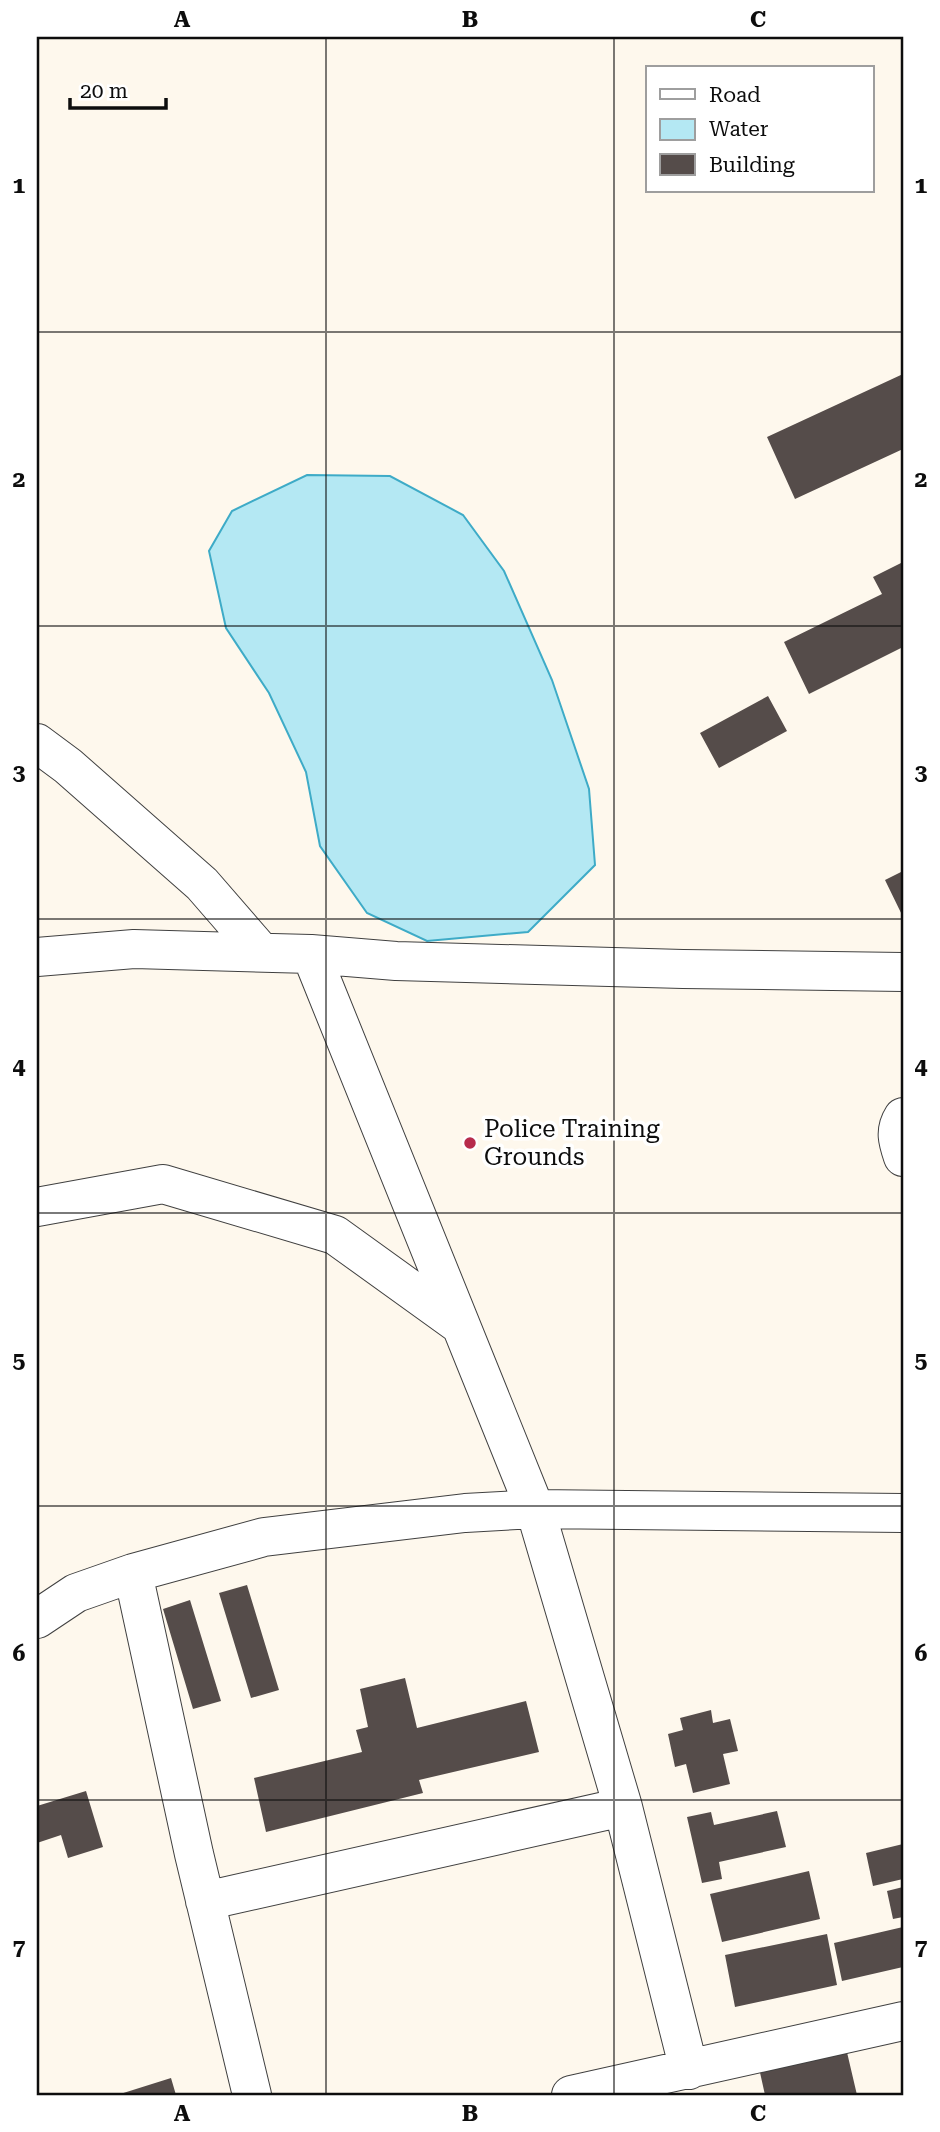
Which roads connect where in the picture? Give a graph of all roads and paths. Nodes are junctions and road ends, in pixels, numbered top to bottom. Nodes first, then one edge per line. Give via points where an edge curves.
1 (37, 743) edge
2 (261, 951) junction
3 (311, 954) junction
4 (37, 957) edge
5 (903, 972) edge
6 (903, 1117) edge
7 (903, 1157) edge
8 (37, 1207) edge
9 (460, 1325) junction
10 (534, 1509) junction
11 (903, 1513) edge
12 (133, 1573) junction
13 (37, 1619) edge
14 (623, 1807) junction
15 (205, 1901) junction
16 (903, 2021) edge
17 (689, 2070) junction
18 (252, 2095) edge
19 (571, 2095) edge

1 - 2 street via 202,884
2 - 3 street
2 - 4 street via 134,949
3 - 5 street via 410,961
3 - 9 street
6 - 7 street via 897,1139
8 - 9 street via 163,1184 335,1235
9 - 10 street
10 - 11 street
10 - 12 street via 264,1537
10 - 14 street
12 - 13 street via 76,1593
12 - 15 street
14 - 15 street
14 - 17 street
15 - 18 street
16 - 17 street
17 - 19 street

